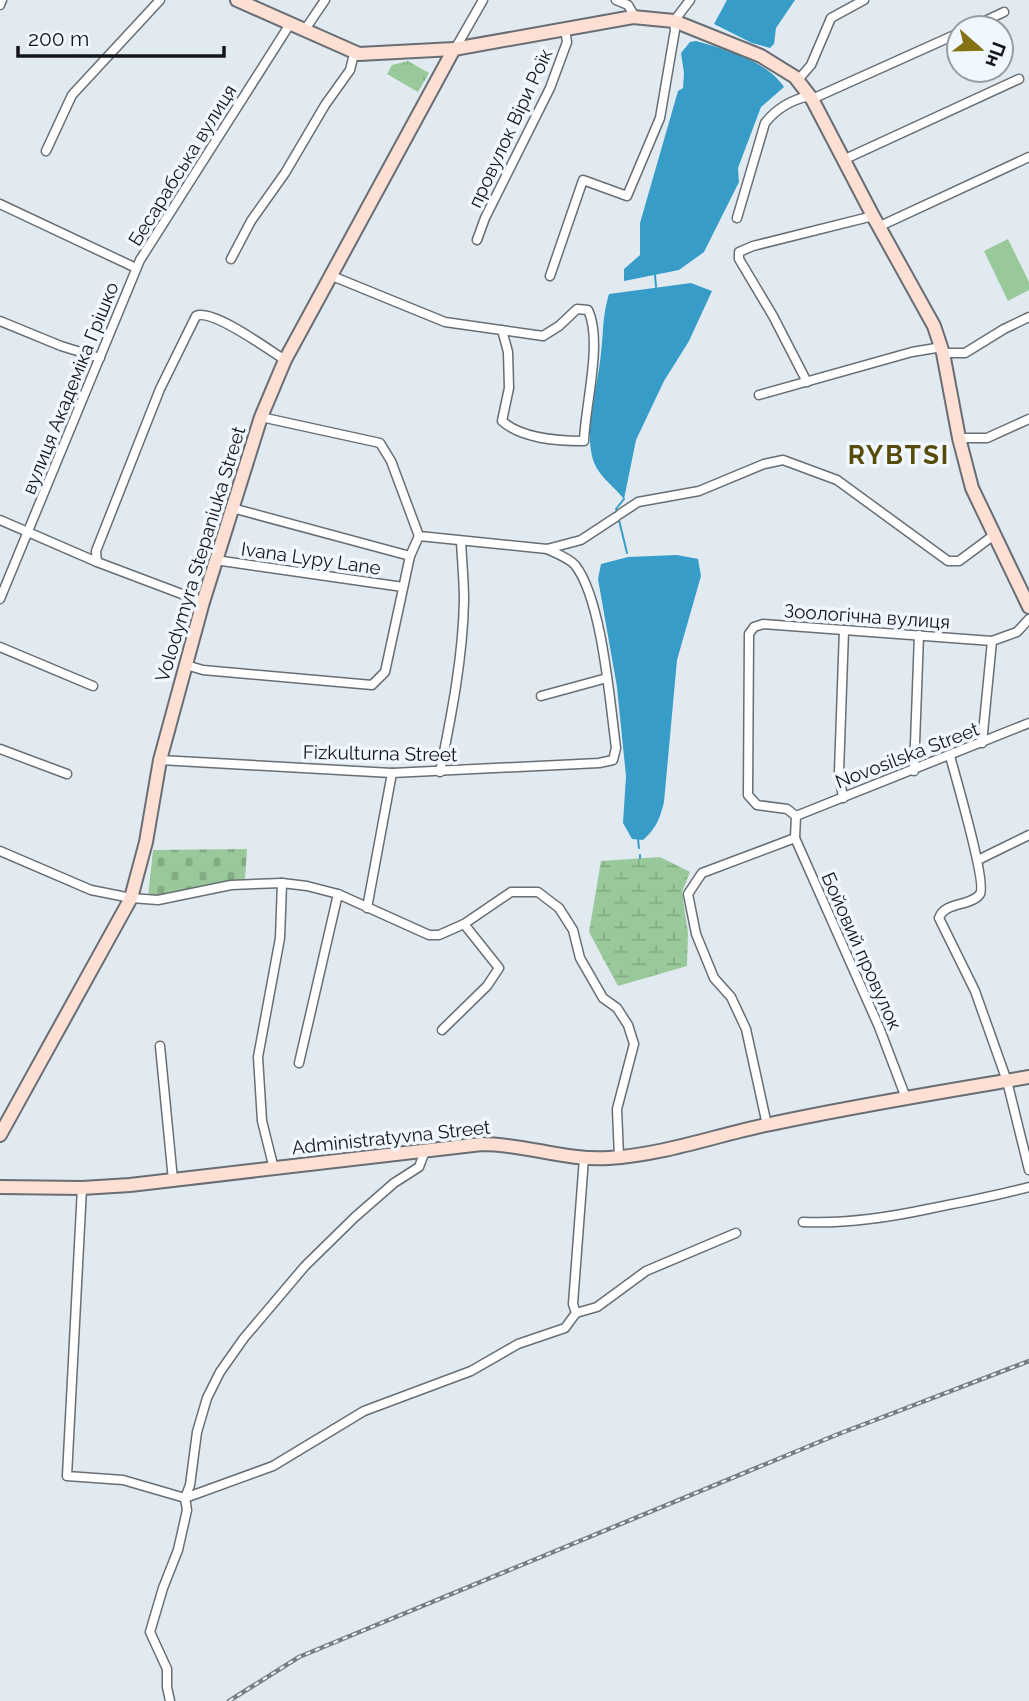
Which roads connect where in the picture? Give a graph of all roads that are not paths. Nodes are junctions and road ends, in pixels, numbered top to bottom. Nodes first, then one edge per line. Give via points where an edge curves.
1 (160, 0) edge
2 (237, 0) edge
3 (325, 0) edge
4 (483, 0) edge
5 (616, 0) edge
6 (690, 0) edge
7 (864, 0) edge
8 (1004, 12) dead end
9 (1000, 14) edge
10 (635, 17) junction
11 (674, 20) junction
12 (290, 24) junction
13 (565, 29) junction
14 (304, 31) junction
15 (945, 39) edge
16 (454, 49) junction
17 (354, 54) junction
18 (1019, 79) dead end
19 (798, 80) junction
20 (810, 97) junction
21 (46, 151) dead end
22 (1029, 157) edge
23 (843, 160) junction
24 (0, 204) edge
25 (737, 218) dead end
26 (875, 222) junction
27 (477, 240) dead end
28 (231, 258) dead end
29 (136, 268) junction
30 (332, 276) junction
31 (550, 276) dead end
32 (1029, 317) edge
33 (0, 321) edge
34 (502, 330) junction
35 (943, 350) junction
36 (100, 358) junction
37 (285, 360) junction
38 (807, 382) junction
39 (759, 395) dead end
40 (261, 417) junction
41 (1029, 419) edge
42 (959, 438) junction
43 (232, 508) junction
44 (0, 520) edge
45 (28, 531) junction
46 (994, 535) junction
47 (419, 536) junction
48 (461, 541) junction
49 (547, 549) junction
50 (410, 556) junction
51 (215, 560) junction
52 (97, 562) junction
53 (403, 587) junction
54 (0, 598) edge
55 (1028, 600) edge
56 (203, 602) junction
57 (1029, 619) edge
58 (844, 630) junction
59 (919, 635) junction
60 (992, 641) junction
61 (0, 647) edge
62 (186, 665) junction
63 (607, 678) junction
64 (93, 686) dead end
65 (541, 696) dead end
66 (1029, 723) edge
67 (982, 743) junction
68 (0, 749) edge
69 (950, 756) junction
70 (160, 760) junction
71 (914, 771) junction
72 (440, 772) junction
73 (392, 773) junction
74 (67, 774) dead end
75 (843, 798) junction
76 (796, 816) junction
77 (1029, 835) edge
78 (795, 838) junction
79 (0, 851) edge
80 (978, 860) junction
81 (282, 883) junction
82 (338, 894) junction
83 (131, 898) junction
84 (367, 908) junction
85 (464, 924) junction
86 (442, 1030) dead end
87 (160, 1046) dead end
88 (299, 1063) dead end
89 (1029, 1077) edge
90 (1007, 1081) junction
91 (906, 1098) junction
92 (767, 1125) junction
93 (0, 1135) edge
94 (425, 1151) junction
95 (618, 1157) junction
96 (584, 1158) junction
97 (274, 1169) junction
98 (1029, 1170) edge
99 (173, 1180) junction
100 (0, 1187) edge
101 (1029, 1187) edge
102 (82, 1188) junction
103 (803, 1222) dead end
104 (736, 1234) dead end
105 (576, 1313) junction
106 (185, 1498) junction
107 (170, 1701) edge

1 - 21 street via 72,95
2 - 12 street
3 - 14 street
4 - 16 street, Volodymyra Stepaniuka Street
5 - 10 street via 628,5
6 - 11 street
7 - 19 street via 831,18 811,65
8 - 9 street
10 - 11 street
10 - 13 street
11 - 19 street via 761,56
11 - 31 street via 660,118 627,196 583,180
12 - 14 street
12 - 29 street, Бесарабська вулиця
13 - 16 street
13 - 27 street, провулок Віри Роїк via 567,42 550,88
14 - 17 street
15 - 20 street
16 - 17 street
16 - 30 street, Volodymyra Stepaniuka Street
17 - 28 street via 349,71
18 - 23 street
19 - 20 street
20 - 23 street
20 - 25 street via 785,104 765,123
22 - 26 street
23 - 26 street
24 - 29 street, Бесарабська вулиця
26 - 35 street
26 - 38 street via 739,252
29 - 36 street, вулиця Академіка Грішко
30 - 34 street via 445,322
30 - 37 street, Volodymyra Stepaniuka Street
32 - 35 street via 965,353
33 - 36 street
34 - 34 street via 543,336 577,309 588,310 594,347 584,441 532,435 502,421 509,388
35 - 38 street via 912,352
35 - 42 street
36 - 45 street, вулиця Академіка Грішко
37 - 40 street, Volodymyra Stepaniuka Street
37 - 52 street via 229,325 206,314 196,316 160,389 96,551
38 - 39 street
40 - 43 street, Volodymyra Stepaniuka Street
40 - 47 street via 380,443
41 - 42 street via 987,438
42 - 46 street via 972,488
43 - 50 street
43 - 51 street, Volodymyra Stepaniuka Street
44 - 45 street
45 - 52 street
45 - 54 street, вулиця Академіка Грішко
46 - 49 street via 959,561 948,561 849,487 783,460 699,491 638,502 581,540
46 - 55 street
47 - 48 street
47 - 50 street
48 - 49 street
48 - 72 street via 464,602 460,649
49 - 63 street via 574,563 590,593
50 - 53 street
51 - 53 street, Ivana Lypy Lane
51 - 56 street, Volodymyra Stepaniuka Street
52 - 56 street
53 - 62 street via 385,672 372,685
56 - 62 street, Volodymyra Stepaniuka Street
57 - 60 street via 1017,632
58 - 59 street, Зоологічна вулиця
58 - 75 street via 839,772
58 - 76 street, Зоологічна вулиця via 763,624 750,634 748,795 757,805 787,808
59 - 60 street, Зоологічна вулиця
59 - 71 street
60 - 67 street
61 - 64 street
62 - 70 street, Volodymyra Stepaniuka Street
63 - 65 street
63 - 72 street, Fizkulturna Street via 616,748 612,760
66 - 67 street, Novosilska Street
67 - 69 street, Novosilska Street
68 - 74 street
69 - 71 street, Novosilska Street
69 - 80 street
70 - 73 street, Fizkulturna Street
70 - 83 street, Volodymyra Stepaniuka Street
71 - 75 street, Novosilska Street
72 - 73 street, Fizkulturna Street
73 - 84 street
75 - 76 street, Novosilska Street
76 - 78 street, Бойовий провулок
77 - 80 street
78 - 91 street, Бойовий провулок
78 - 92 street via 702,873 688,894 695,934 746,1029
79 - 83 street via 90,890
80 - 90 street via 979,895 946,909 939,918 975,991
81 - 82 street
81 - 83 street via 231,885 158,900
81 - 97 street via 280,938 258,1057 262,1121
82 - 84 street
82 - 88 street
83 - 93 street, Volodymyra Stepaniuka Street
84 - 85 street via 429,935
85 - 86 street via 499,968
85 - 95 street via 511,892 538,892 559,908 573,930 580,958 603,998 628,1025 634,1044 617,1109
87 - 99 street
89 - 90 street, Administratyvna Street
90 - 91 street, Administratyvna Street
90 - 98 street
91 - 92 street, Administratyvna Street
92 - 95 street, Administratyvna Street
94 - 96 street, Administratyvna Street via 505,1144
94 - 97 street, Administratyvna Street
94 - 106 street via 419,1167 384,1191 305,1266 220,1371 197,1432
95 - 96 street, Administratyvna Street
96 - 105 street
97 - 99 street, Administratyvna Street
99 - 102 street, Administratyvna Street
100 - 102 street, Administratyvna Street
101 - 103 street via 881,1219
102 - 106 street via 67,1476 123,1480
104 - 105 street via 646,1271 597,1307
105 - 106 street via 565,1328 518,1344 471,1371 364,1411 273,1466
106 - 107 street via 187,1510 178,1550 150,1632 167,1669

